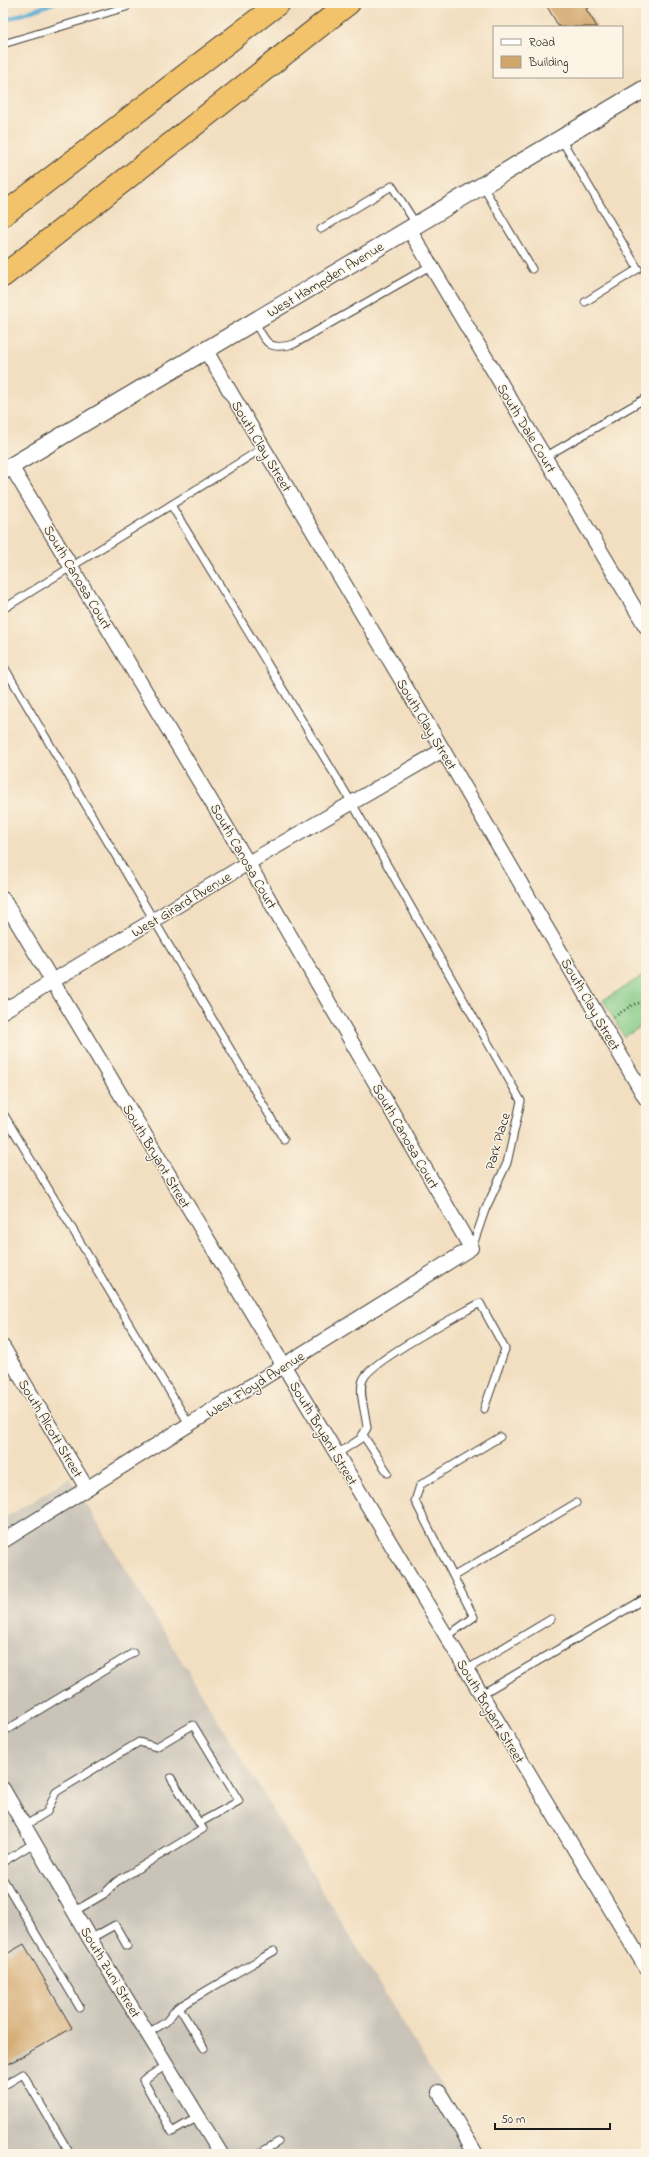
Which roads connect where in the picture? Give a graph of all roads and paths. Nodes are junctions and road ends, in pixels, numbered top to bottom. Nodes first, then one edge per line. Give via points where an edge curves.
1 (279, 3) edge
2 (347, 6) edge
3 (126, 7) dead end
4 (3, 44) edge
5 (646, 88) edge
6 (560, 139) junction
7 (482, 185) junction
8 (3, 215) edge
9 (412, 227) junction
10 (321, 229) dead end
11 (430, 266) junction
12 (532, 269) dead end
13 (3, 276) edge
14 (585, 302) dead end
15 (254, 322) junction
16 (206, 351) junction
17 (646, 398) edge
18 (263, 448) junction
19 (545, 458) junction
20 (7, 468) edge
21 (171, 505) junction
22 (73, 567) junction
23 (3, 609) edge
24 (646, 627) edge
25 (3, 665) edge
26 (443, 750) junction
27 (352, 803) junction
28 (248, 863) junction
29 (3, 899) edge
30 (154, 920) junction
31 (53, 982) junction
32 (646, 1001) edge
33 (3, 1011) edge
34 (602, 1024) junction
35 (646, 1099) edge
36 (3, 1113) edge
37 (284, 1140) dead end
38 (471, 1248) junction
39 (3, 1347) edge
40 (284, 1366) junction
41 (484, 1409) dead end
42 (189, 1424) junction
43 (363, 1434) junction
44 (500, 1437) dead end
45 (337, 1454) junction
46 (388, 1473) dead end
47 (86, 1487) junction
48 (576, 1503) dead end
49 (3, 1541) edge
50 (454, 1576) junction
51 (646, 1598) edge
52 (551, 1619) dead end
53 (446, 1637) junction
54 (133, 1653) dead end
55 (466, 1670) junction
56 (480, 1695) junction
57 (3, 1732) edge
58 (171, 1778) dead end
59 (3, 1789) edge
60 (199, 1823) junction
61 (24, 1826) junction
62 (34, 1843) junction
63 (3, 1861) edge
64 (3, 1879) edge
65 (75, 1912) junction
66 (90, 1939) junction
67 (127, 1946) dead end
68 (274, 1950) dead end
69 (646, 1968) edge
70 (179, 2007) junction
71 (80, 2008) dead end
72 (148, 2033) junction
73 (204, 2048) dead end
74 (167, 2065) junction
75 (3, 2086) edge
76 (439, 2092) dead end
77 (198, 2117) junction
78 (278, 2142) dead end
79 (70, 2154) edge
80 (221, 2154) edge
81 (258, 2154) edge
82 (476, 2154) edge

1 - 8 highway
2 - 13 highway
3 - 4 lane
5 - 6 street, West Hampden Avenue
6 - 7 street, West Hampden Avenue
6 - 14 lane via 638,269
7 - 9 street, West Hampden Avenue
7 - 12 lane
9 - 10 lane via 392,186
9 - 11 street, South Dale Court
9 - 15 street, West Hampden Avenue
11 - 15 lane via 294,344 281,348 270,346
11 - 19 street, South Dale Court
15 - 16 street, West Hampden Avenue
16 - 18 street, South Clay Street
16 - 20 street, West Hampden Avenue
17 - 19 lane
18 - 21 lane
18 - 26 street, South Clay Street
19 - 24 street, South Dale Court
20 - 22 street, South Canosa Court
21 - 22 lane
21 - 27 lane
22 - 23 lane
22 - 28 street, South Canosa Court
25 - 30 lane
26 - 27 street, West Girard Avenue
26 - 34 street, South Clay Street
27 - 28 street, West Girard Avenue
27 - 38 lane, Park Place via 521,1101 507,1162
28 - 30 street, West Girard Avenue
28 - 38 street, South Canosa Court
29 - 31 street, South Bryant Street
30 - 31 street, West Girard Avenue
30 - 37 lane
31 - 33 street, West Girard Avenue
31 - 40 street, South Bryant Street
32 - 34 path via 632,1005
34 - 35 street, South Clay Street
36 - 42 lane
38 - 40 street, West Floyd Avenue
39 - 47 street, South Alcott Street
40 - 42 street, West Floyd Avenue
40 - 45 street, South Bryant Street
41 - 43 lane via 505,1349 480,1303 368,1370 361,1389 367,1428
42 - 47 street, West Floyd Avenue
43 - 45 lane via 360,1439
43 - 46 lane
44 - 50 lane via 420,1485 415,1502
45 - 53 street, South Bryant Street
47 - 49 street, West Floyd Avenue
48 - 50 lane
50 - 53 lane via 474,1617
51 - 56 lane
52 - 55 lane
53 - 55 street, South Bryant Street
54 - 57 lane
55 - 56 street, South Bryant Street
56 - 69 street, South Bryant Street
58 - 60 lane
59 - 61 street, South Zuni Street
60 - 61 lane via 238,1801 193,1725 156,1746 140,1742 56,1792 46,1812
60 - 65 lane via 203,1829 116,1882 104,1894
61 - 62 street, South Zuni Street
62 - 63 lane
62 - 65 street, South Zuni Street
64 - 71 lane
65 - 66 street, South Zuni Street
66 - 67 lane via 114,1925
66 - 72 street, South Zuni Street
68 - 70 lane
70 - 72 lane via 166,2022
70 - 73 lane
72 - 74 street, South Zuni Street
74 - 77 street, South Zuni Street
74 - 77 lane via 143,2080 172,2132
75 - 79 lane via 23,2074
76 - 82 street
77 - 80 street, South Zuni Street
78 - 81 lane

